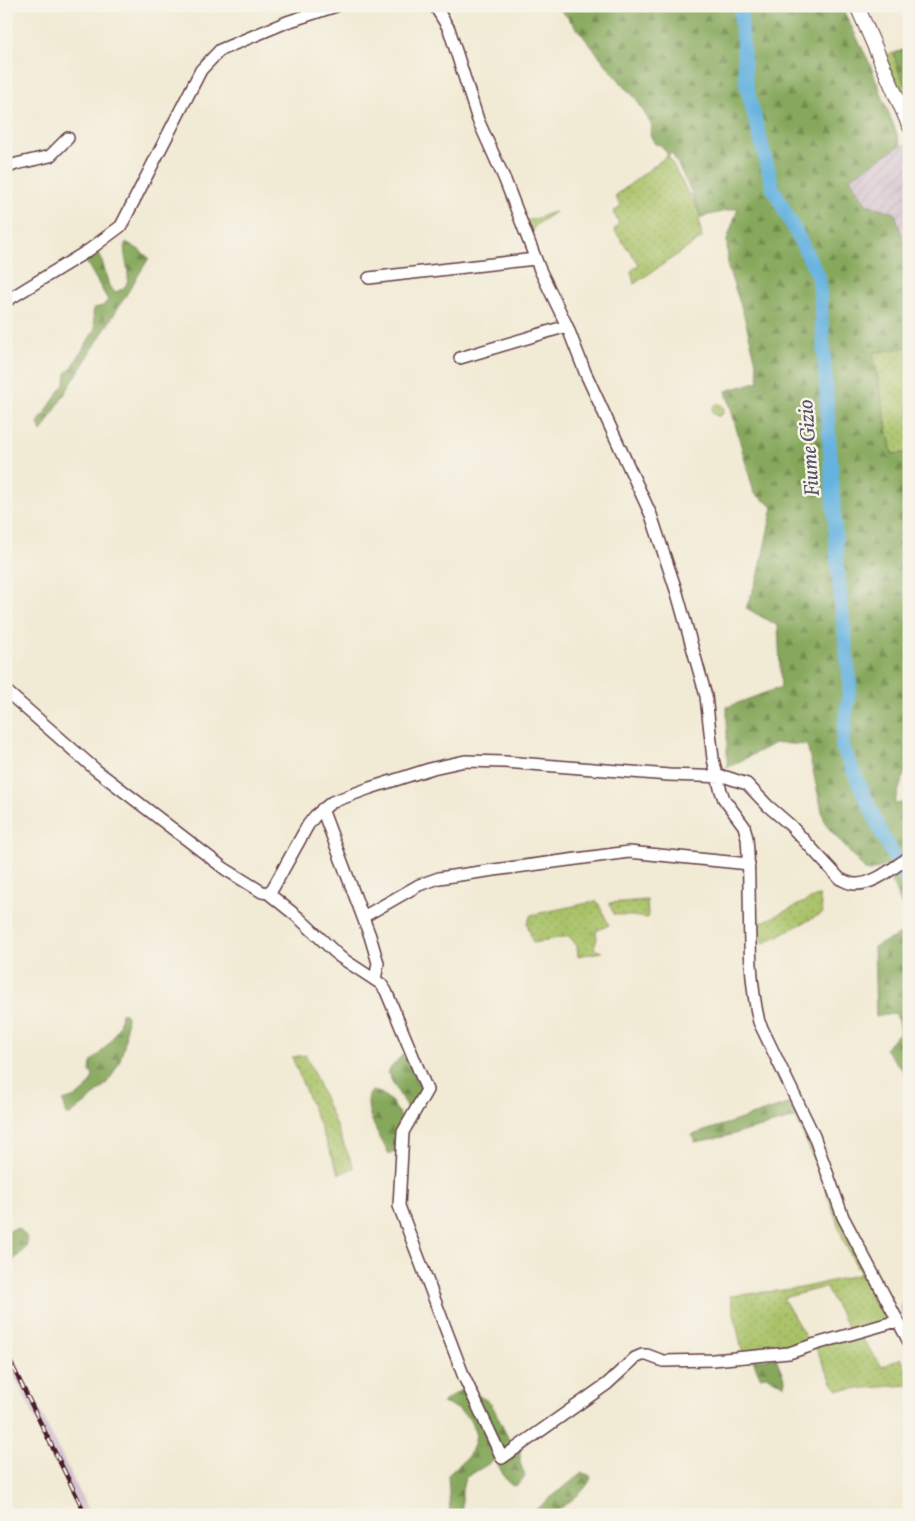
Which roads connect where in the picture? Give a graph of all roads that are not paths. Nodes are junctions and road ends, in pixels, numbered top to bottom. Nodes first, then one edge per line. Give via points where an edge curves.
1 (336, 6) edge
2 (436, 6) edge
3 (857, 6) edge
4 (909, 125) edge
5 (68, 138) dead end
6 (6, 168) edge
7 (535, 258) junction
8 (369, 278) dead end
9 (6, 301) edge
10 (568, 326) junction
11 (460, 358) dead end
12 (6, 691) edge
13 (718, 777) junction
14 (322, 809) junction
15 (906, 859) edge
16 (749, 864) junction
17 (268, 892) junction
18 (363, 917) junction
19 (375, 980) junction
20 (897, 1321) junction
21 (909, 1342) edge

1 - 9 street via 220,50 201,70 121,226 90,250
2 - 7 street via 449,29 478,120
3 - 4 main road
5 - 6 street via 50,156
7 - 8 street
7 - 10 street
10 - 11 street
10 - 13 street via 585,372 651,515 675,586 706,696
12 - 17 street via 96,770 225,869 262,892
13 - 14 street via 465,761 370,788
13 - 15 street via 747,784 790,824 840,879 863,884
13 - 16 street via 724,799 744,826
14 - 17 street via 308,825
14 - 18 street
16 - 18 street via 629,852 494,870 419,884
16 - 20 street via 750,940 759,1022 814,1136 843,1217
17 - 19 street via 340,957
18 - 19 street via 378,963
19 - 20 street via 386,990 427,1090 403,1132 399,1206 464,1377 502,1458 607,1384 642,1355 663,1361 789,1353
20 - 21 street

